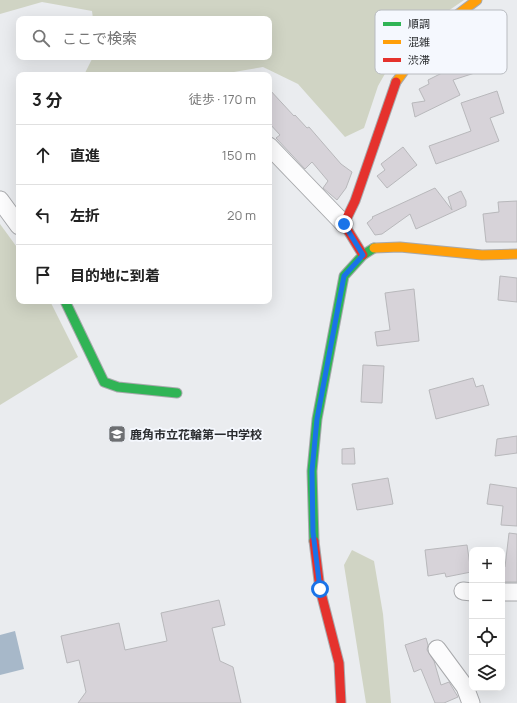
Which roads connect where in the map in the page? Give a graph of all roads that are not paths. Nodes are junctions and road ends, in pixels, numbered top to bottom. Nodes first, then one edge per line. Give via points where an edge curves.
1 (478, 0) edge
2 (464, 10) edge
3 (401, 74) edge
4 (272, 149) edge
5 (0, 200) edge
6 (16, 222) edge
7 (344, 224) junction
8 (517, 254) edge
9 (363, 255) junction
10 (66, 304) edge
11 (177, 393) dead end
12 (505, 592) edge
13 (517, 592) edge
14 (437, 649) dead end
15 (341, 703) edge
16 (471, 703) edge

1 - 2 street
3 - 7 street via 355,201
4 - 7 street
5 - 6 street
7 - 9 street
8 - 9 street via 482,255 376,247
9 - 15 street via 344,276 317,419 312,471 313,532 320,589 339,663
10 - 11 street via 104,382 118,387
12 - 13 street
14 - 16 street via 465,687

